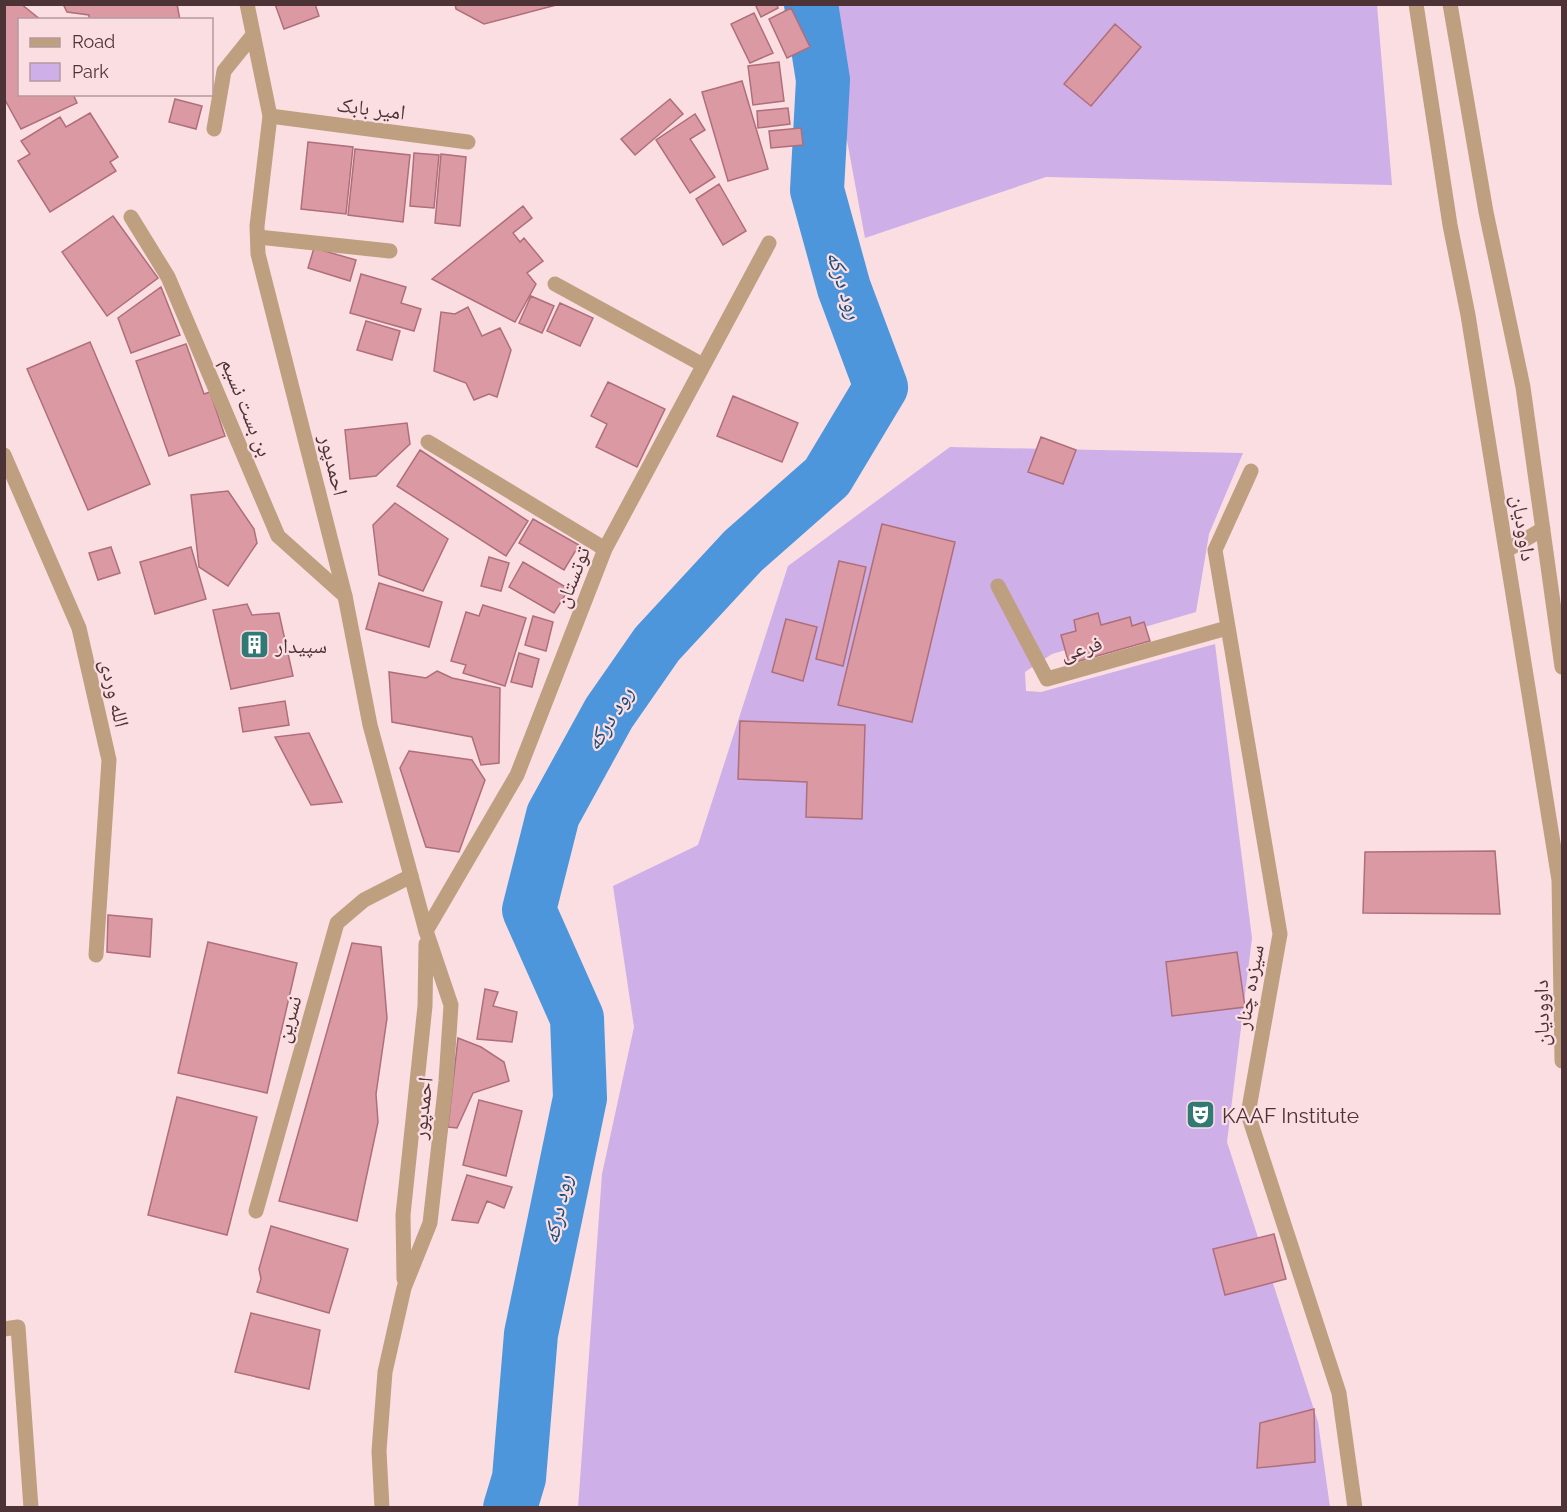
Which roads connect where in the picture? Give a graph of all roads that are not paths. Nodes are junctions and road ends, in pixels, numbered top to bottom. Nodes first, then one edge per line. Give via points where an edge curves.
1 (247, 4) edge
2 (1416, 4) edge
3 (1450, 4) edge
4 (253, 35) junction
5 (270, 116) junction
6 (214, 129) dead end
7 (468, 142) dead end
8 (131, 217) dead end
9 (258, 237) junction
10 (769, 243) dead end
11 (390, 251) dead end
12 (555, 284) dead end
13 (703, 366) junction
14 (428, 442) dead end
15 (4, 455) edge
16 (1251, 471) dead end
17 (1544, 529) junction
18 (605, 549) junction
19 (1506, 550) junction
20 (998, 586) dead end
21 (345, 596) junction
22 (1227, 628) junction
23 (1563, 667) edge
24 (411, 876) junction
25 (426, 931) junction
26 (96, 955) dead end
27 (1563, 1061) edge
28 (256, 1211) dead end
29 (404, 1288) junction
30 (4, 1329) edge
31 (31, 1508) edge
32 (382, 1508) edge
33 (1355, 1508) edge

1 - 4 street, احمدپور
2 - 19 street, داوودیان
3 - 17 street, داوودیان via 1486,212 1523,387
4 - 5 street, احمدپور
4 - 6 street via 224,71
5 - 7 street, امیر بابک
5 - 9 street, احمدپور
8 - 21 street, بن بست نسیم via 168,277 278,536
9 - 11 street
9 - 21 street, احمدپور via 258,254
10 - 13 street, توتستان
12 - 13 street
13 - 18 street, توتستان
14 - 18 street
15 - 26 street, الله وردی via 79,628 109,760
16 - 22 street, سیزده چنار via 1215,550
17 - 19 street
17 - 23 street, داوودیان
18 - 25 street, توتستان via 517,775
19 - 27 street, داوودیان via 1559,880
20 - 22 street, فرعی via 1047,679
21 - 24 street, احمدپور via 370,725
22 - 33 street, سیزده چنار via 1280,934 1248,1114 1339,1393
24 - 25 street, احمدپور
24 - 28 street, نسرین via 363,900 337,923
25 - 29 street, احمدپور via 425,1006 403,1215
25 - 29 street, احمدپور via 451,1005 430,1223
29 - 32 street, احمدپور via 385,1372 379,1451
30 - 31 street via 18,1327

